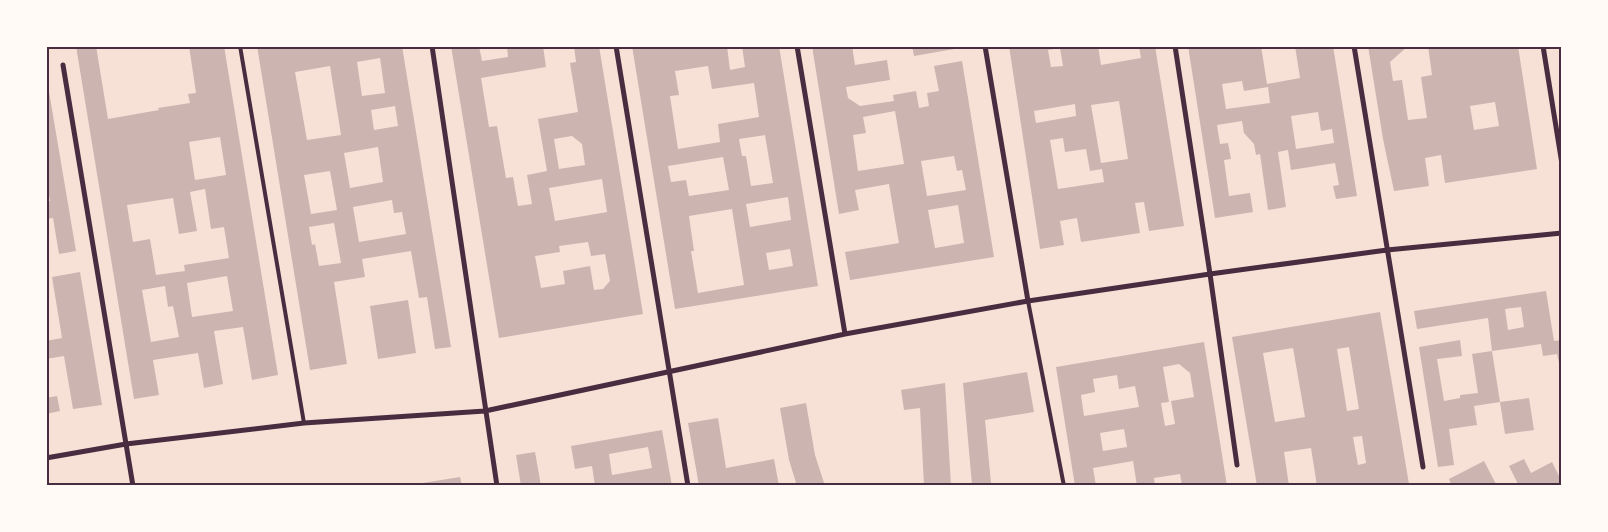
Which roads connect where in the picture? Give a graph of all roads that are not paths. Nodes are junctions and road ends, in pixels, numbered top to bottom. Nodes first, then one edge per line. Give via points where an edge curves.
1 (240, 46) edge
2 (432, 46) edge
3 (616, 46) edge
4 (797, 46) edge
5 (985, 46) edge
6 (1175, 46) edge
7 (1354, 46) edge
8 (1544, 46) edge
9 (63, 65) dead end
10 (1562, 164) edge
11 (1562, 233) edge
12 (1387, 250) junction
13 (1210, 274) junction
14 (1028, 301) junction
15 (845, 334) junction
16 (670, 372) junction
17 (485, 411) junction
18 (304, 423) junction
19 (126, 444) junction
20 (46, 458) edge
21 (1237, 465) dead end
22 (1424, 467) dead end
23 (133, 486) edge
24 (497, 486) edge
25 (688, 486) edge
26 (1064, 486) edge

1 - 18 lane
2 - 17 street
3 - 16 street
4 - 15 street
5 - 14 street
6 - 13 street
7 - 12 street
8 - 10 street
9 - 19 street
11 - 12 street
12 - 13 street
12 - 22 street
13 - 14 street
13 - 21 street
14 - 15 street
14 - 26 lane
15 - 16 street
16 - 17 street
16 - 25 street
17 - 18 street
17 - 24 street
18 - 19 street
19 - 20 street
19 - 23 street

